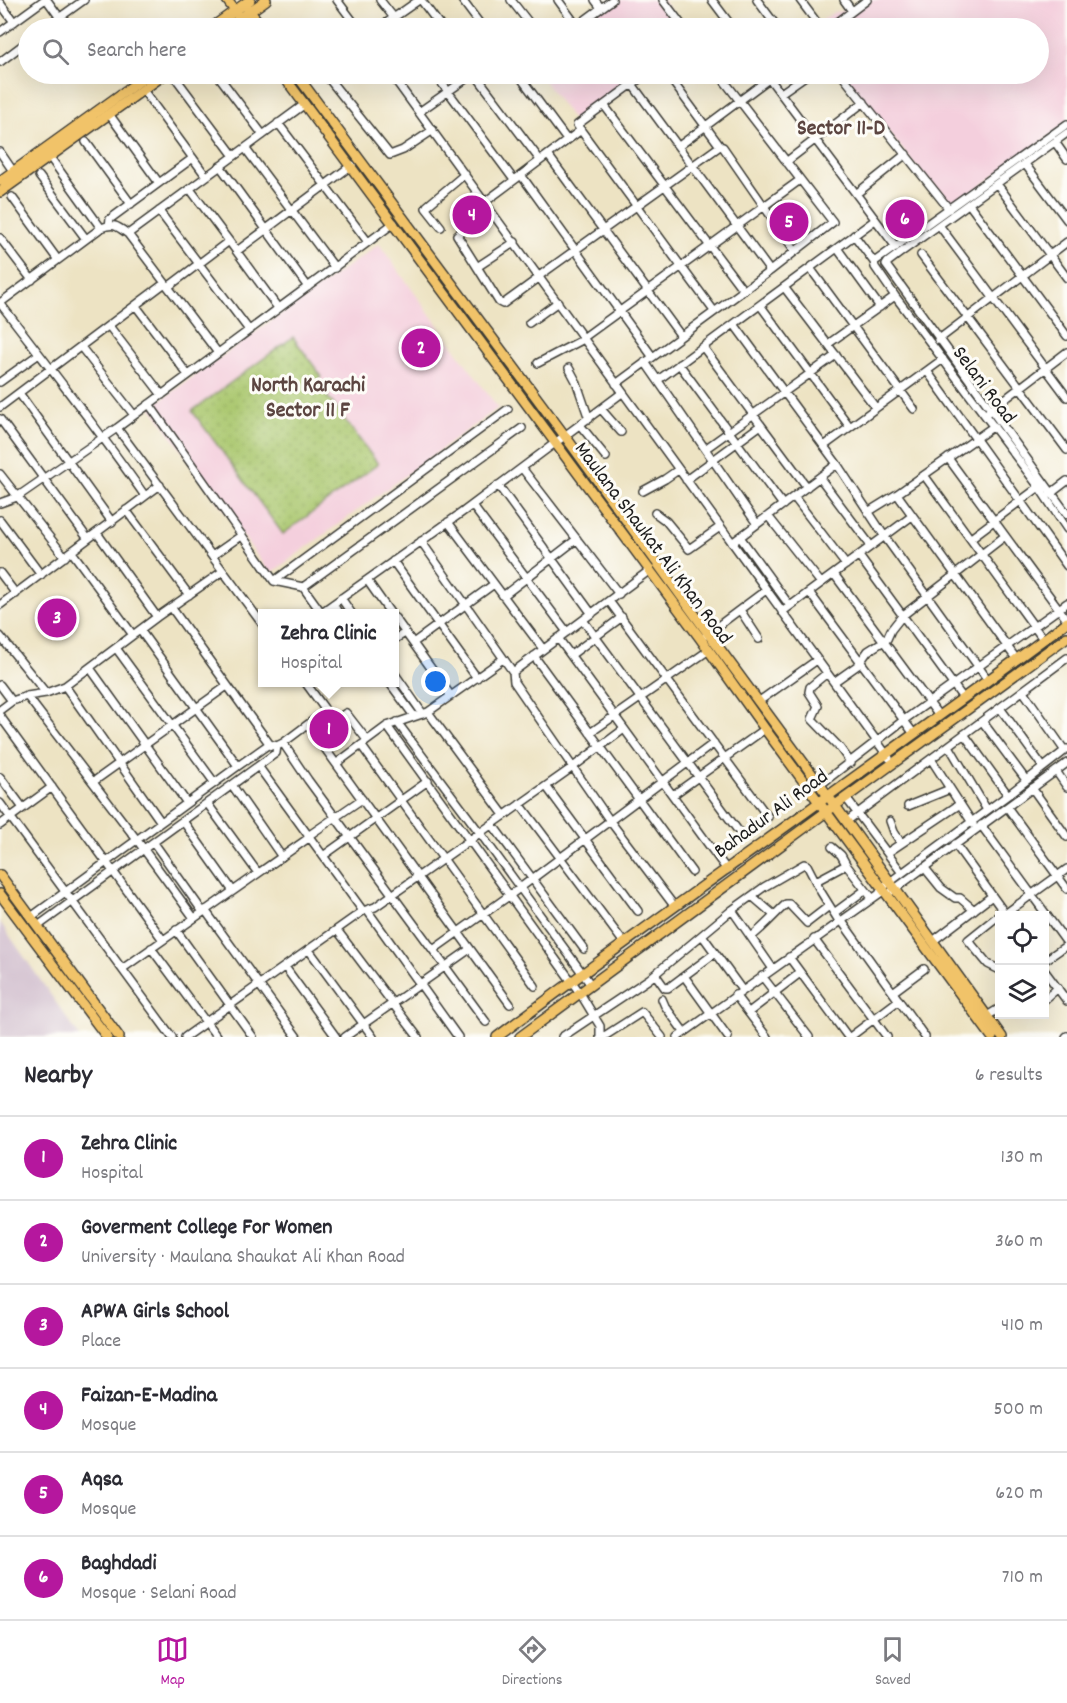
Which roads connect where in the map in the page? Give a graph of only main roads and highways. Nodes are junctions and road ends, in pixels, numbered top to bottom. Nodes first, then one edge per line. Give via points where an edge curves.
1 (227, 0) edge
2 (266, 0) edge
3 (247, 4) edge
4 (238, 15) junction
5 (232, 18) edge
6 (235, 18) edge
7 (240, 18) edge
8 (256, 18) edge
9 (135, 84) edge
10 (151, 84) edge
11 (290, 84) edge
12 (303, 84) edge
13 (0, 180) edge
14 (0, 192) edge
15 (1067, 621) edge
16 (704, 636) junction
17 (1067, 637) edge
18 (828, 796) junction
19 (819, 802) junction
20 (835, 805) junction
21 (826, 812) junction
22 (0, 875) edge
23 (884, 891) junction
24 (0, 894) edge
25 (988, 1035) edge
26 (107, 1037) edge
27 (119, 1037) edge
28 (497, 1037) edge
29 (520, 1037) edge
30 (1002, 1037) edge

1 - 4 main road
2 - 3 main road
3 - 4 main road
3 - 8 main road
4 - 5 main road
4 - 6 main road
4 - 7 main road
9 - 13 main road
10 - 14 main road
11 - 16 main road, Maulana Shaukat Ali Khan Road via 555,444
12 - 16 main road, Maulana Shaukat Ali Khan Road via 565,436
15 - 18 main road, Bahadur Ali Road
16 - 18 main road, Maulana Shaukat Ali Khan Road
16 - 19 main road, Maulana Shaukat Ali Khan Road via 709,650
17 - 20 main road, Bahadur Ali Road
18 - 19 main road, Bahadur Ali Road
18 - 20 main road, Maulana Shaukat Ali Khan Road
19 - 21 main road, Maulana Shaukat Ali Khan Road
19 - 28 main road, Bahadur Ali Road
20 - 21 main road, Bahadur Ali Road
20 - 23 main road, Maulana Shaukat Ali Khan Road
21 - 23 main road, Maulana Shaukat Ali Khan Road
21 - 29 main road, Bahadur Ali Road
22 - 27 main road
23 - 25 main road, Maulana Shaukat Ali Khan Road
23 - 30 main road, Maulana Shaukat Ali Khan Road via 933,940
24 - 26 main road

